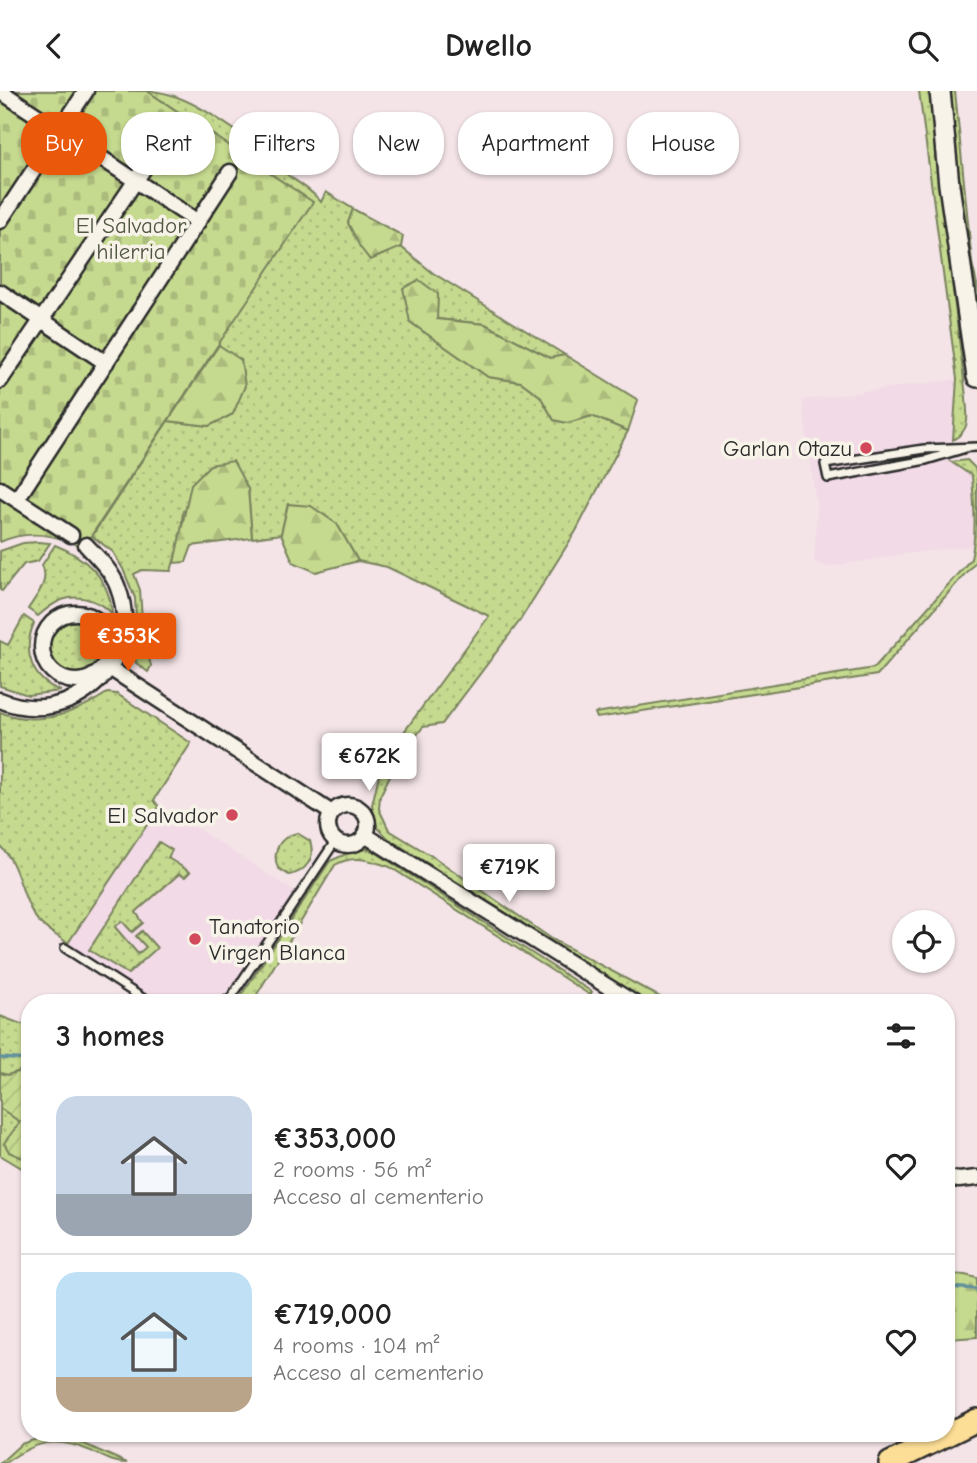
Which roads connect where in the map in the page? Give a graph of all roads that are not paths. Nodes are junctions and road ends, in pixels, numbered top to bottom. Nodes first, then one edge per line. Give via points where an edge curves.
1 (0, 91) edge
2 (86, 91) edge
3 (940, 91) edge
4 (32, 112) edge
5 (72, 112) edge
6 (107, 162) edge
7 (229, 174) edge
8 (31, 175) edge
9 (139, 175) edge
10 (135, 181) junction
11 (0, 221) edge
12 (198, 222) junction
13 (0, 292) edge
14 (42, 320) junction
15 (106, 363) junction
16 (977, 377) edge
17 (0, 381) edge
18 (977, 447) edge
19 (966, 448) junction
20 (0, 489) edge
21 (17, 499) junction
22 (71, 535) dead end
23 (86, 545) dead end
24 (108, 667) junction
25 (0, 700) edge
26 (332, 813) junction
27 (365, 835) junction
28 (336, 840) junction
29 (65, 948) dead end
30 (136, 994) edge
31 (233, 994) edge
32 (620, 994) edge
33 (977, 1178) edge
34 (955, 1179) edge
35 (977, 1420) edge
36 (955, 1431) edge
37 (932, 1442) edge
38 (890, 1463) edge

1 - 4 street
2 - 5 street
3 - 16 main road
6 - 10 street
7 - 12 street
8 - 11 street
9 - 10 street
10 - 12 street
10 - 14 street
12 - 15 street
13 - 14 street
14 - 15 street
14 - 17 street
15 - 21 street
18 - 19 lane
19 - 19 lane via 924,449 825,464 828,478
20 - 21 street
21 - 22 street
23 - 24 street via 108,569 119,589 124,614 118,653
24 - 24 street via 110,641 96,618 70,613 48,627 42,653 56,675 82,681
24 - 25 street via 103,679 87,691 53,706 34,708
24 - 26 street
26 - 27 street via 343,805 362,810 368,822
26 - 28 street via 329,827
27 - 28 street via 352,844
27 - 32 street
28 - 31 lane
29 - 30 lane
33 - 34 street
35 - 36 main road
37 - 38 main road

